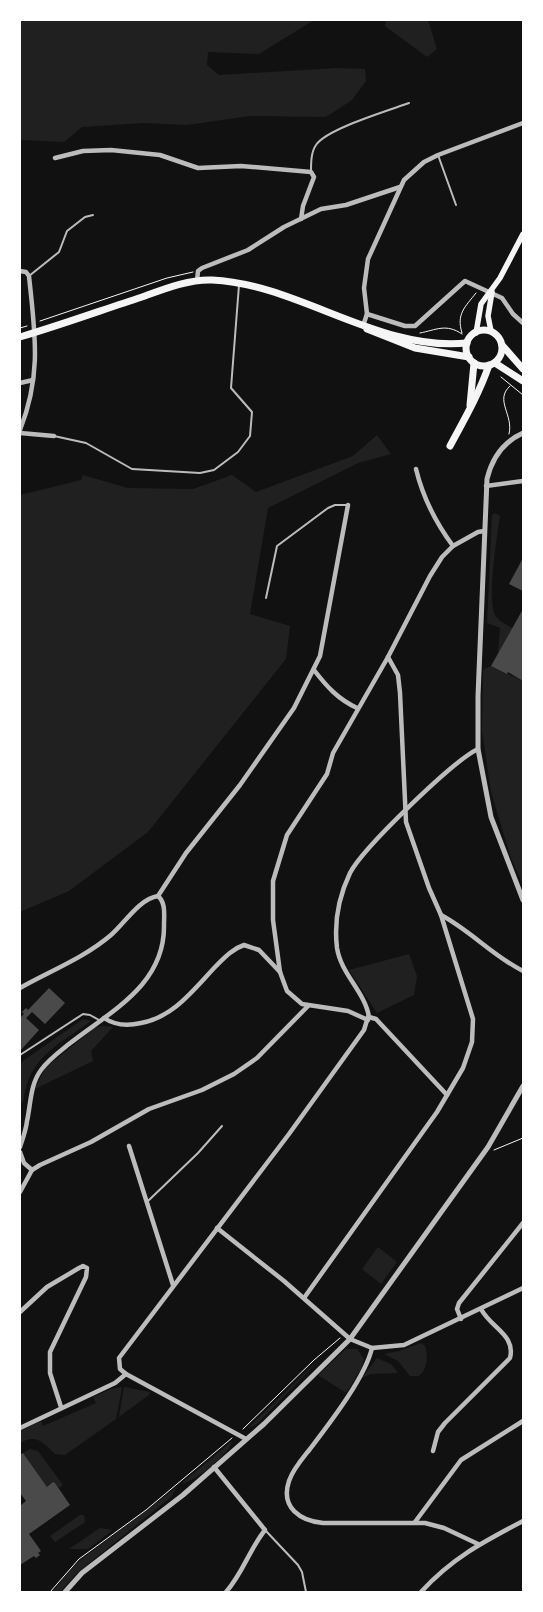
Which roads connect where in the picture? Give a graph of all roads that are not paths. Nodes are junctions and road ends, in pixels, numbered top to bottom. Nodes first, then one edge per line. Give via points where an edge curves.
1 (410, 103) dead end
2 (523, 123) edge
3 (438, 156) junction
4 (55, 158) dead end
5 (311, 172) junction
6 (400, 187) junction
7 (456, 205) dead end
8 (93, 215) dead end
9 (301, 219) junction
10 (523, 234) edge
11 (20, 271) edge
12 (29, 276) junction
13 (197, 281) junction
14 (239, 283) junction
15 (492, 292) junction
16 (367, 314) junction
17 (523, 323) edge
18 (363, 326) junction
19 (36, 332) junction
20 (476, 332) junction
21 (491, 332) junction
22 (20, 336) edge
23 (467, 343) junction
24 (502, 344) junction
25 (471, 360) junction
26 (492, 364) junction
27 (523, 369) edge
28 (33, 380) junction
29 (523, 381) edge
30 (20, 383) edge
31 (470, 405) junction
32 (20, 432) edge
33 (523, 433) edge
34 (54, 436) joint
35 (450, 446) dead end
36 (416, 469) dead end
37 (523, 481) edge
38 (486, 486) junction
39 (348, 505) joint
40 (484, 531) junction
41 (453, 546) junction
42 (266, 598) dead end
43 (388, 657) junction
44 (314, 670) junction
45 (357, 708) junction
46 (478, 748) junction
47 (404, 812) junction
48 (158, 896) junction
49 (523, 900) edge
50 (441, 915) junction
51 (523, 971) edge
52 (280, 972) junction
53 (20, 988) edge
54 (308, 1006) junction
55 (368, 1018) junction
56 (102, 1020) junction
57 (20, 1055) edge
58 (523, 1086) edge
59 (447, 1095) junction
60 (222, 1126) dead end
61 (129, 1146) dead end
62 (20, 1147) edge
63 (20, 1152) edge
64 (32, 1170) junction
65 (20, 1192) edge
66 (146, 1203) junction
67 (523, 1223) edge
68 (217, 1228) junction
69 (173, 1285) junction
70 (523, 1288) edge
71 (304, 1298) junction
72 (481, 1309) junction
73 (20, 1312) edge
74 (461, 1319) junction
75 (347, 1336) junction
76 (372, 1348) junction
77 (126, 1374) junction
78 (61, 1408) junction
79 (523, 1421) edge
80 (20, 1428) edge
81 (246, 1439) junction
82 (433, 1451) dead end
83 (214, 1467) junction
84 (523, 1521) edge
85 (416, 1522) junction
86 (265, 1530) junction
87 (478, 1544) junction
88 (65, 1592) edge
89 (226, 1592) edge
90 (306, 1592) edge
91 (421, 1592) edge

1 - 5 lane via 321,139 313,150
2 - 3 street
3 - 6 street via 413,171
3 - 7 lane
4 - 5 street via 82,151 111,150 160,155 198,168 241,166
5 - 9 street via 314,177
6 - 9 street
6 - 16 street via 368,259 364,288
8 - 12 lane via 67,231 59,252
9 - 13 street via 248,250 198,272
10 - 15 main road
11 - 12 street
12 - 19 street
13 - 14 highway
13 - 19 highway
14 - 18 highway
14 - 34 lane via 231,388 252,412 252,425 250,436 238,452 214,470 188,473 132,468 86,443
15 - 16 street via 468,281 461,283 415,326
15 - 17 street via 506,301
15 - 20 main road via 481,304
15 - 21 main road via 488,316
16 - 18 street
18 - 23 highway via 434,342
18 - 25 highway via 415,348
19 - 22 highway
19 - 28 street
20 - 21 highway
20 - 23 highway
21 - 24 highway
23 - 25 highway
24 - 26 highway via 500,356
24 - 27 highway
25 - 26 highway via 481,366
25 - 31 highway
26 - 29 highway
26 - 31 highway via 481,390
28 - 30 street
28 - 32 street
31 - 35 highway
32 - 34 street
33 - 38 street via 506,444 491,464
36 - 41 street via 434,517
37 - 38 street
38 - 40 street
39 - 42 lane via 335,504 328,508 277,546
39 - 44 street via 320,656
40 - 41 street
40 - 46 street
41 - 43 street via 430,576
43 - 45 street
43 - 47 street via 398,675 400,693
44 - 45 street via 341,700
44 - 48 street via 294,708 240,785 186,853
45 - 52 street via 333,753 326,774 282,846 272,893
46 - 47 street via 460,760
46 - 49 street via 491,817
47 - 50 street
47 - 55 street via 351,871 339,903 336,933 340,960 365,1004
48 - 53 street via 146,900 110,936 89,951
48 - 56 street via 164,905 163,950 140,988
50 - 51 street via 472,933 505,962
50 - 59 street via 474,1030 470,1053
52 - 54 street via 287,991
52 - 56 street via 260,950 244,945 226,956 163,1016 128,1025
54 - 55 street via 348,1011
54 - 64 street via 258,1058 234,1074 202,1090 149,1109
55 - 59 street via 376,1019
55 - 68 street via 364,1030
56 - 57 lane via 83,1014
56 - 62 street via 40,1070 32,1090
58 - 75 street via 488,1147
59 - 71 street
60 - 66 lane
61 - 66 street
63 - 64 street via 24,1163
64 - 65 street
66 - 69 street
67 - 74 street via 459,1303 457,1309
68 - 69 street
68 - 71 street
69 - 77 street via 122,1353 118,1364
70 - 72 street
71 - 75 street
72 - 74 street
72 - 82 street via 509,1339 512,1348 510,1358 445,1423 438,1432
73 - 78 street via 46,1287 83,1266 87,1268 86,1277 50,1352 50,1373
74 - 76 street via 404,1345
75 - 76 street
75 - 81 street
76 - 85 street via 369,1361 338,1410 294,1470 287,1494 293,1511 310,1522
77 - 78 street via 115,1383
77 - 81 street
78 - 80 street
79 - 85 street via 461,1460
81 - 83 street
83 - 86 street
83 - 88 street via 82,1573
84 - 87 street
85 - 87 street via 444,1528
86 - 89 street via 236,1581
86 - 90 lane via 302,1572
87 - 91 street via 450,1564

